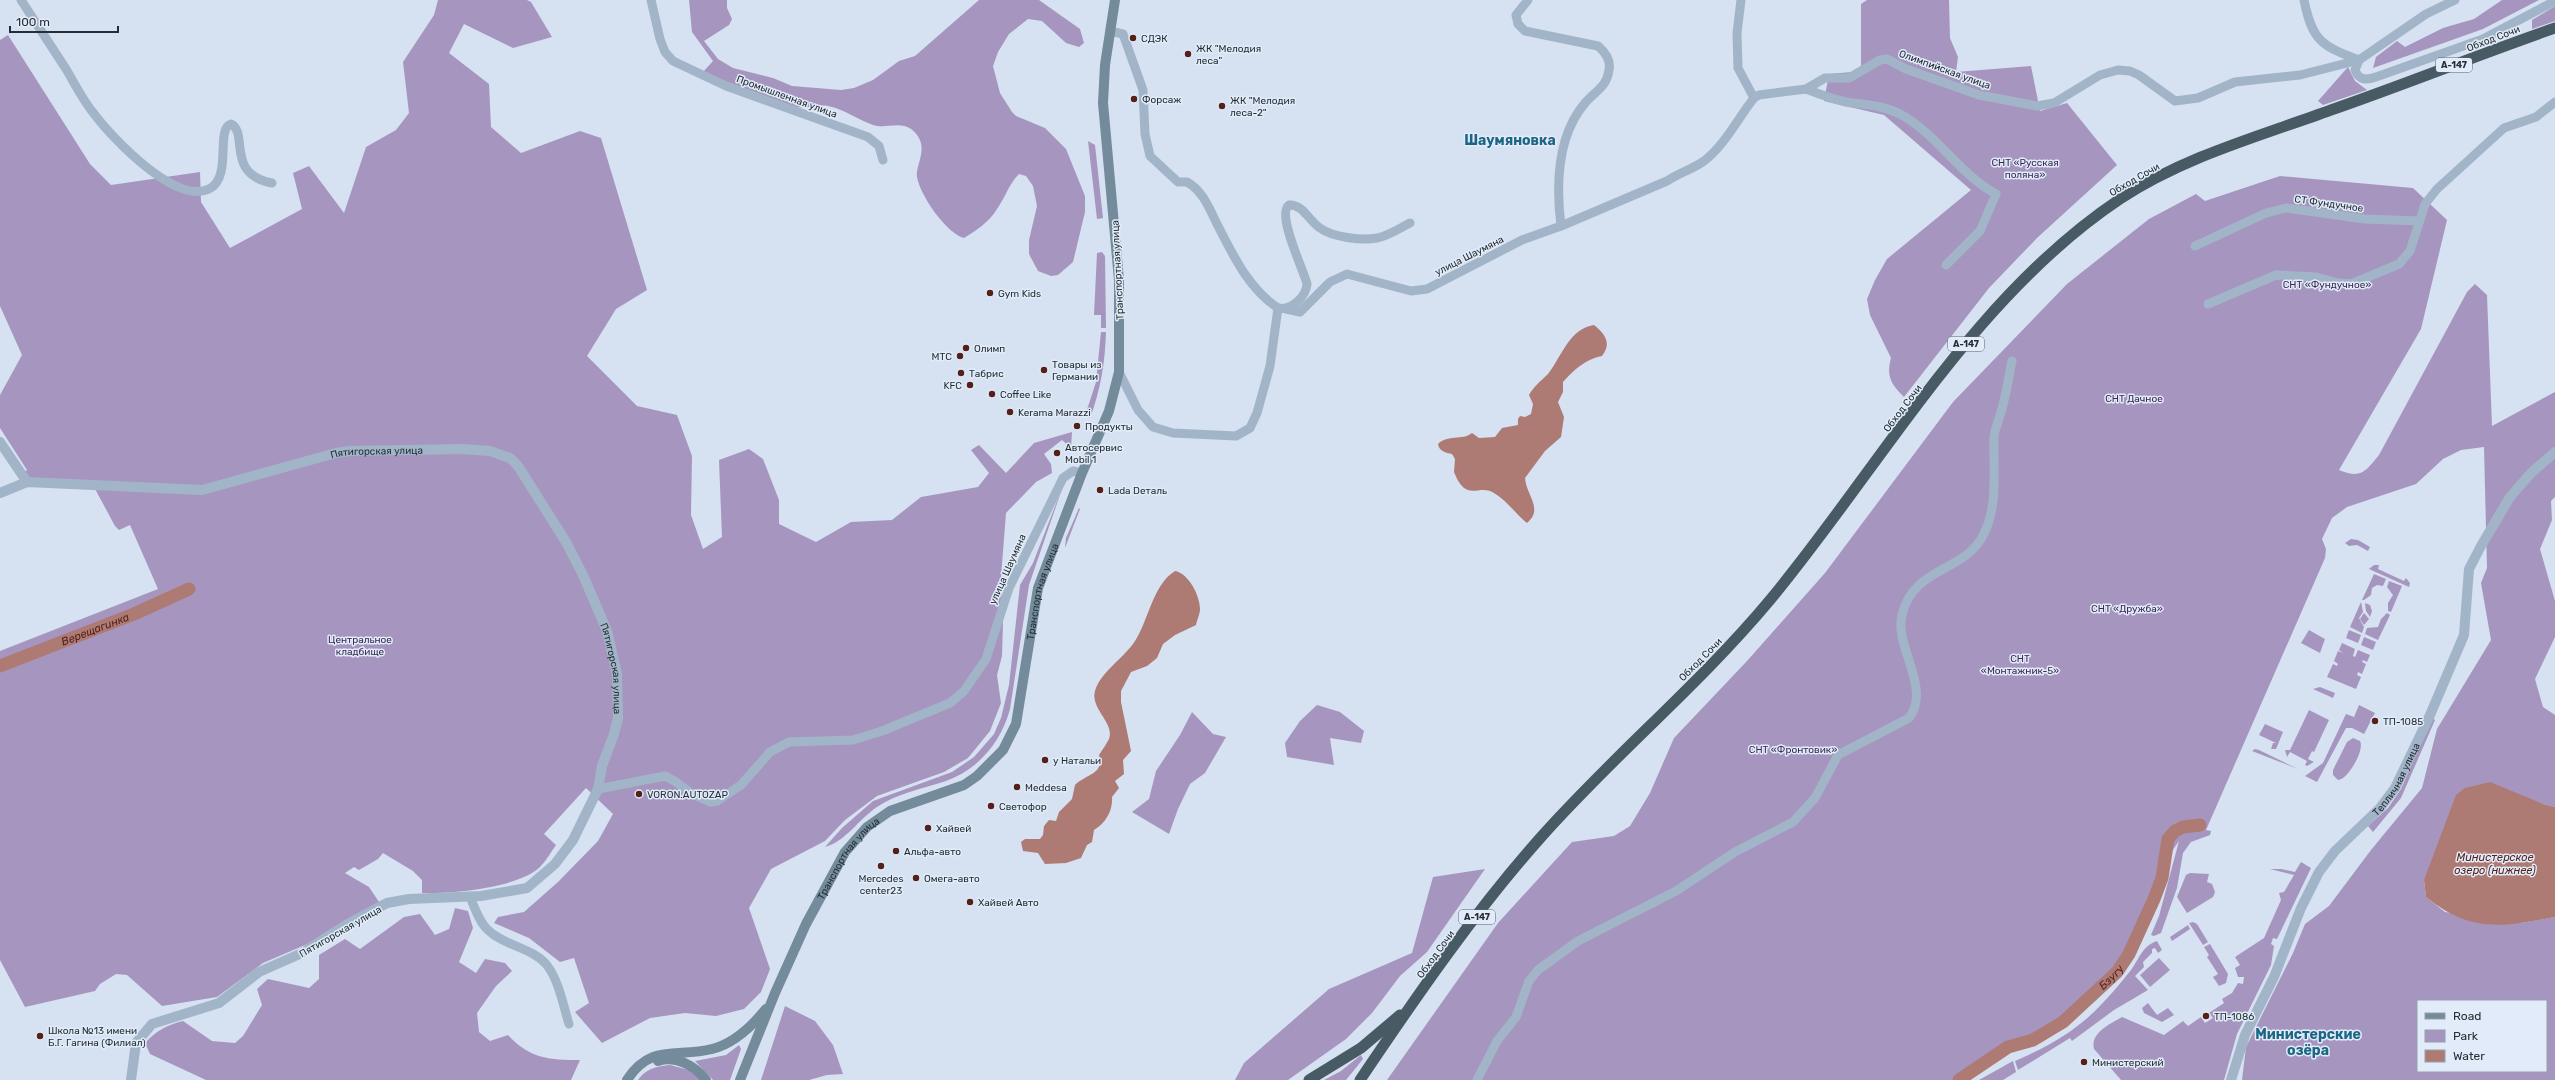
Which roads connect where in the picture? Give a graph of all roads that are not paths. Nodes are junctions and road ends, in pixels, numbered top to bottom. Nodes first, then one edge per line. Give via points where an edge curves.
1 (21, 0) edge
2 (651, 0) edge
3 (1115, 0) edge
4 (1528, 0) edge
5 (1741, 0) edge
6 (2304, 0) edge
7 (2455, 0) edge
8 (2555, 1) edge
9 (2555, 28) edge
10 (1110, 31) junction
11 (2359, 60) junction
12 (1806, 89) junction
13 (1754, 98) junction
14 (2555, 102) edge
15 (883, 160) dead end
16 (272, 183) dead end
17 (2419, 221) junction
18 (1410, 223) dead end
19 (1561, 226) junction
20 (2195, 246) dead end
21 (1946, 265) dead end
22 (2208, 304) dead end
23 (1282, 309) junction
24 (2012, 362) dead end
25 (1119, 372) junction
26 (0, 442) edge
27 (2555, 452) edge
28 (1082, 473) junction
29 (27, 482) junction
30 (0, 493) edge
31 (598, 789) junction
32 (470, 897) junction
33 (772, 1001) junction
34 (1415, 1001) junction
35 (569, 1024) dead end
36 (750, 1057) junction
37 (131, 1080) edge
38 (628, 1080) edge
39 (706, 1080) edge
40 (740, 1080) edge
41 (745, 1080) edge
42 (1309, 1080) edge
43 (1360, 1080) edge
44 (1477, 1080) edge
45 (2231, 1080) edge

1 - 16 street via 95,116 144,166 167,183 195,191 204,191 215,185 222,171 224,131 231,124 237,129 243,165 257,178
2 - 15 street, Промышленная улица via 660,39 665,52 673,61 726,86 868,136 879,146
3 - 10 main road, Транспортная улица
4 - 19 street via 1516,15 1518,24 1525,31 1598,46 1604,52 1610,68 1605,85 1584,103 1570,130 1561,156
5 - 13 street via 1737,33 1738,68
6 - 11 street via 2313,33 2324,44
7 - 11 street via 2426,14
8 - 11 street via 2483,39 2376,78 2364,79 2358,76 2354,70
9 - 34 highway, Обход Сочи / А-147 via 2215,152 2153,180 2092,219 2047,256 2008,295 1954,358 1774,596 1728,649 1542,836 1498,889
10 - 23 street via 1123,34 1140,75 1145,134 1150,156 1178,182 1187,182 1200,192 1247,278 1263,297
10 - 25 main road, Транспортная улица via 1103,103 1118,280
11 - 12 street, Олимпийская улица via 2300,75 2235,82 2198,98 2182,101 2175,101 2139,75 2118,70 2100,75 2054,103 2037,106 1979,94 1906,69 1887,59 1880,60 1853,77 1825,78
12 - 13 street, Олимпийская улица via 1759,95
12 - 21 street via 1847,102 1880,106 1900,114 1934,142 1974,181 1996,194 1980,231
13 - 19 street, улица Шаумяна via 1712,153 1694,167 1680,171 1667,181
14 - 17 street via 2536,117 2504,128 2437,189 2425,204
17 - 20 street, СТ Фундучное via 2365,219 2286,208 2266,213
17 - 22 street via 2410,251 2405,258 2382,273 2350,284 2316,277 2276,275
18 - 23 street via 1377,238 1364,239 1332,234 1320,229 1300,208 1289,205 1285,212 1290,234 1297,261 1307,284 1302,296
19 - 23 street, улица Шаумяна via 1522,240 1427,289 1411,291 1347,274 1330,282 1300,312
23 - 25 street via 1257,413 1250,428 1236,436 1173,433 1153,427 1138,410
24 - 44 street via 1994,437 1994,487 1986,527 1974,549 1922,581 1902,614 1903,641 1914,673 1914,712 1909,718 1838,755 1815,798 1793,822 1735,852 1676,891 1565,949 1538,970 1529,981 1516,1017 1497,1041
25 - 28 main road, Транспортная улица via 1109,411
26 - 29 street
27 - 45 street, Тепличная улица via 2531,473 2510,497 2480,546 2469,569 2464,635 2430,715 2395,788 2380,808 2335,851 2319,872 2301,908 2274,977 2245,1035
28 - 31 street, улица Шаумяна via 1073,471 1063,478 1008,588 986,658 964,691 950,703 858,738 789,742 770,752 741,785 717,801 711,802 692,794 665,776
28 - 33 main road, Транспортная улица via 1038,588 1030,625 1021,699 1011,737 1003,750 977,776 964,784 890,811 856,838 845,852 824,890
29 - 30 street
29 - 31 street, Пятигорская улица via 202,490 350,451 462,449 490,451 510,458 523,472 566,542 600,612 613,652 617,674 618,718 602,766
31 - 32 street, Пятигорская улица via 573,840 555,864 540,878 519,890
32 - 35 street via 487,930 500,940 538,957 546,964
32 - 37 street, Пятигорская улица via 409,899 388,903 302,953 259,972 219,1003 152,1024 136,1043
33 - 36 main road, Транспортная улица
33 - 38 main road via 750,1026 730,1042 714,1049 654,1056 638,1066
34 - 42 highway, Обход Сочи / А-147 via 1375,1037
34 - 43 highway, Обход Сочи / А-147
36 - 40 main road, Транспортная улица
36 - 41 main road
38 - 39 main road via 650,1064 670,1059 694,1068

